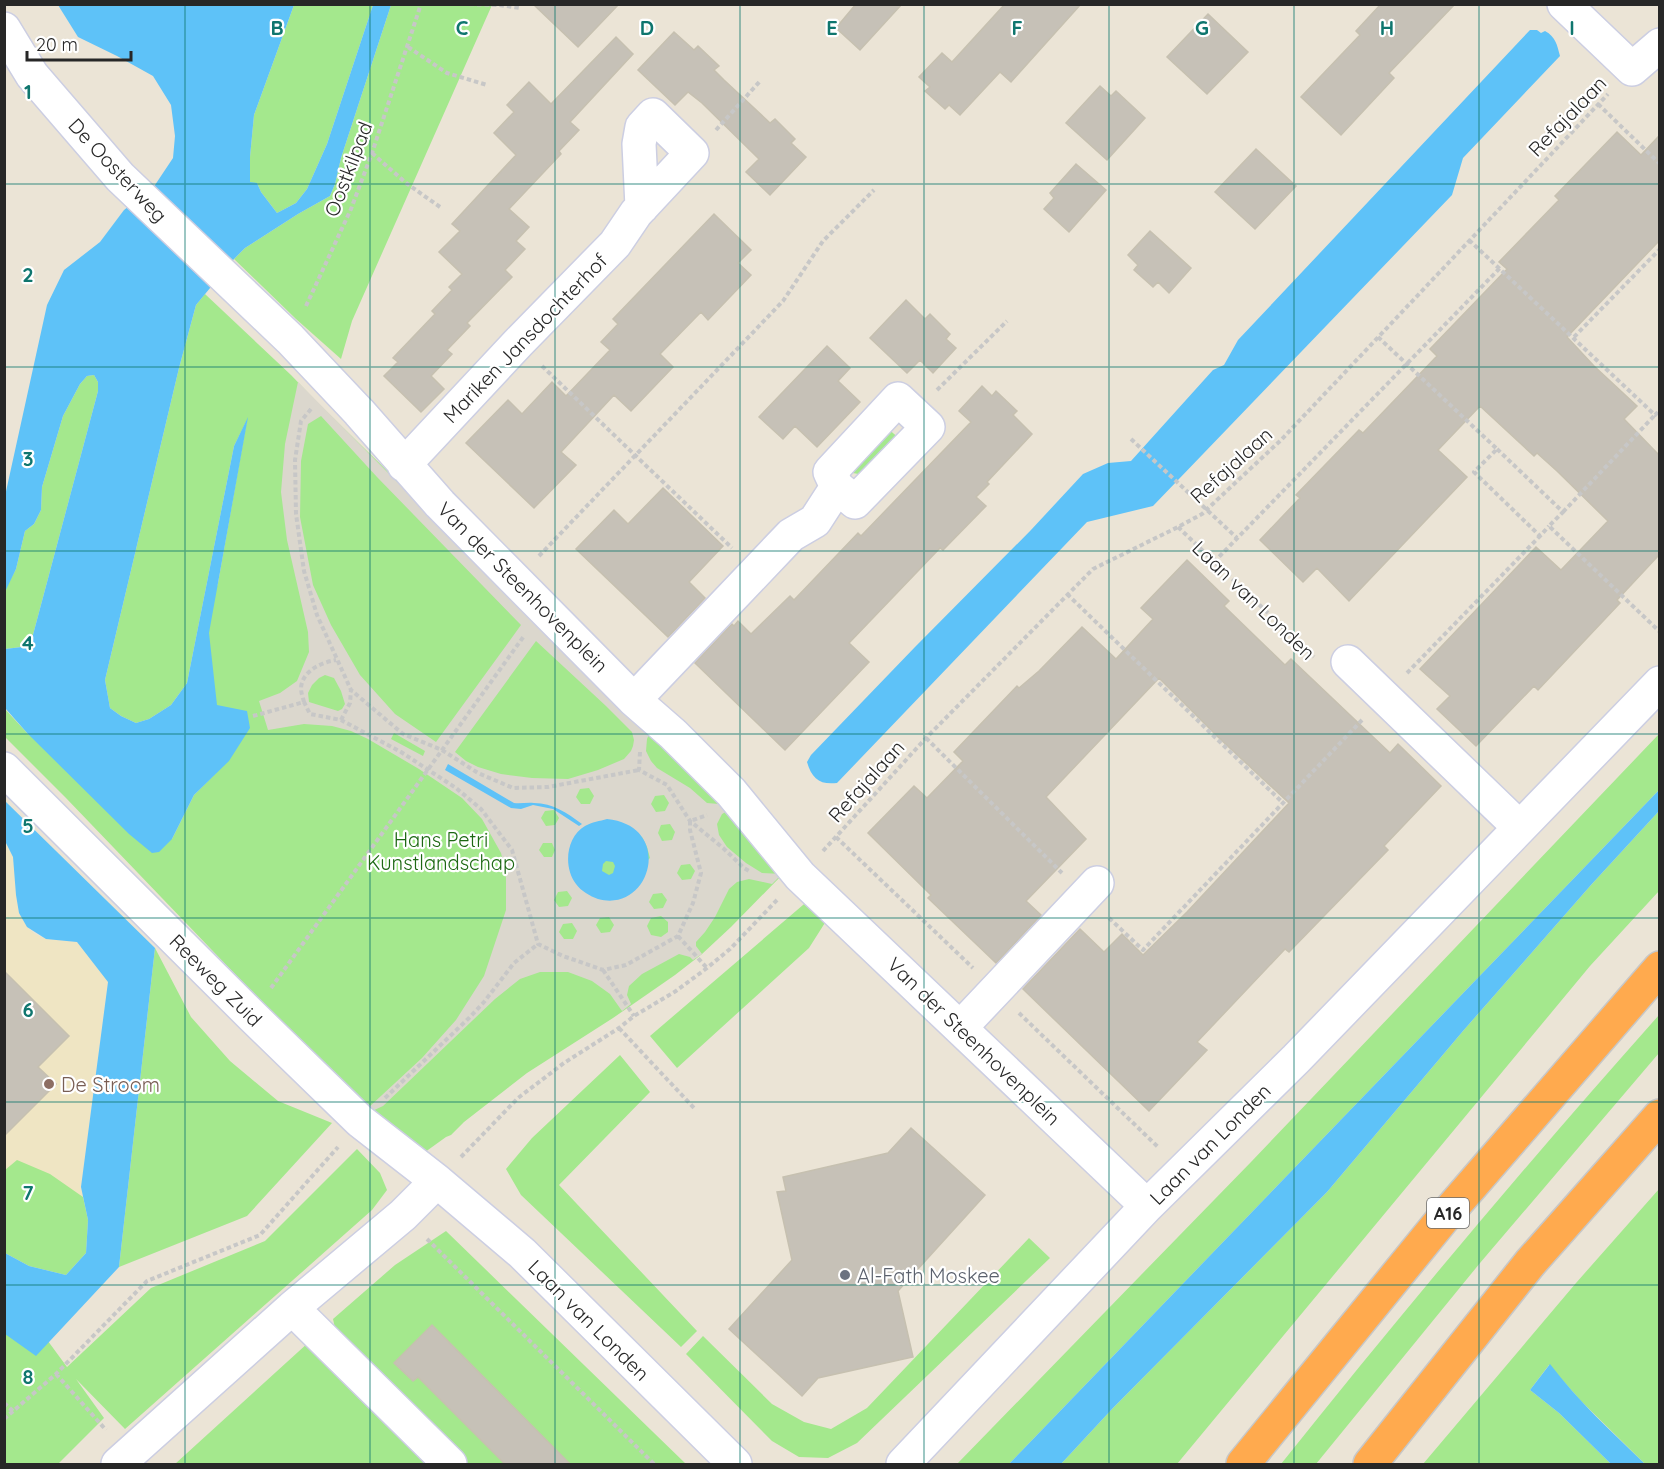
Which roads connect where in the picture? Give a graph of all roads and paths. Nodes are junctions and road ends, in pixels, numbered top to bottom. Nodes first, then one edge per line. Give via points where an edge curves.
1 (421, 4) edge
2 (462, 4) edge
3 (1564, 4) edge
4 (520, 8) dead end
5 (4, 29) edge
6 (1659, 45) edge
7 (408, 47) junction
8 (1632, 69) junction
9 (761, 80) dead end
10 (487, 85) dead end
11 (1598, 104) junction
12 (372, 153) junction
13 (692, 153) junction
14 (1659, 164) edge
15 (874, 190) dead end
16 (440, 207) dead end
17 (642, 207) junction
18 (1469, 240) junction
19 (1659, 249) edge
20 (1500, 268) junction
21 (247, 298) joint
22 (1007, 321) dead end
23 (1378, 337) junction
24 (1574, 338) junction
25 (290, 339) junction
26 (518, 343) junction
27 (1407, 364) junction
28 (331, 382) junction
29 (1659, 410) edge
30 (913, 413) joint
31 (1654, 415) junction
32 (1131, 439) dead end
33 (1497, 449) junction
34 (635, 456) junction
35 (404, 465) junction
36 (1206, 509) junction
37 (1563, 512) junction
38 (1549, 526) junction
39 (1178, 527) junction
40 (1540, 536) junction
41 (1237, 538) junction
42 (1214, 562) junction
43 (756, 571) junction
44 (515, 580) junction
45 (1066, 594) junction
46 (546, 610) junction
47 (1659, 632) edge
48 (336, 660) junction
49 (1348, 662) joint
50 (1659, 683) edge
51 (351, 690) junction
52 (1384, 697) junction
53 (634, 700) junction
54 (304, 702) junction
55 (253, 716) dead end
56 (341, 720) junction
57 (442, 750) junction
58 (640, 750) dead end
59 (4, 769) edge
60 (428, 770) junction
61 (639, 770) junction
62 (690, 821) junction
63 (1519, 827) junction
64 (796, 880) junction
65 (1097, 883) dead end
66 (678, 936) junction
67 (538, 944) junction
68 (707, 968) junction
69 (1659, 968) edge
70 (603, 970) junction
71 (252, 1016) junction
72 (634, 1016) junction
73 (619, 1028) junction
74 (960, 1028) junction
75 (694, 1108) dead end
76 (1659, 1116) edge
77 (360, 1121) junction
78 (437, 1181) junction
79 (1147, 1206) junction
80 (403, 1215) junction
81 (292, 1308) junction
82 (56, 1374) junction
83 (4, 1403) edge
84 (14, 1411) junction
85 (4, 1419) edge
86 (128, 1461) edge
87 (450, 1464) edge
88 (654, 1464) edge
89 (735, 1464) edge
90 (903, 1464) edge
91 (1243, 1464) edge
92 (1370, 1464) edge

1 - 7 path, Oostkilpad
2 - 4 path
3 - 8 street
5 - 21 street, De Oosterweg via 32,75 120,177
6 - 8 street
7 - 10 path via 447,73
7 - 12 path, Oostkilpad
8 - 11 path, Refajalaan
9 - 13 path
11 - 14 path
11 - 18 path, Refajalaan
12 - 16 path
12 - 25 path, Oostkilpad via 351,209
13 - 17 street, Mariken Jansdochterhof
13 - 17 street via 653,115 642,127 639,144
15 - 34 path via 823,241 783,301
17 - 26 street, Mariken Jansdochterhof via 615,244
18 - 20 path
18 - 23 path, Refajalaan
19 - 24 path
20 - 24 path
20 - 27 path
21 - 25 street, Van der Steenhovenplein
22 - 30 path
23 - 27 path
23 - 36 path, Refajalaan via 1281,440
24 - 31 path
25 - 28 street, Van der Steenhovenplein
26 - 34 path
26 - 35 street, Mariken Jansdochterhof
27 - 33 path
27 - 41 path
28 - 35 street, Van der Steenhovenplein
28 - 48 path via 302,421 295,460 296,514 304,572
29 - 31 path
30 - 43 street via 927,427 855,502 837,487 815,521 791,535
31 - 37 path
32 - 36 path
33 - 37 path
33 - 40 path via 1474,472
34 - 43 path
34 - 44 path
35 - 44 street, Van der Steenhovenplein
36 - 39 path, Refajalaan
36 - 41 path
37 - 38 path
38 - 40 path
38 - 47 path
39 - 42 path, Laan van Londen
39 - 45 path, Refajalaan via 1094,569
40 - 52 path
41 - 42 path
42 - 49 path, Laan van Londen via 1321,664
43 - 53 street
44 - 46 street, Van der Steenhovenplein
45 - 52 path via 1248,774 1283,803
45 - 64 path, Refajalaan
46 - 53 street, Van der Steenhovenplein
46 - 57 path
48 - 51 path
48 - 54 path via 314,668 302,680
49 - 52 street
50 - 63 street, Laan van Londen
51 - 56 path via 350,703
51 - 57 path via 403,734
52 - 63 street
53 - 64 street, Van der Steenhovenplein via 731,792
54 - 55 path
54 - 56 path via 310,714
56 - 60 path
57 - 60 path
57 - 61 path via 478,773 513,788 548,787
58 - 61 path
59 - 71 street, Reeweg Zuid
60 - 67 path via 481,809 512,850
60 - 71 path
61 - 62 path via 668,785
62 - 64 path via 758,876
62 - 66 path via 701,873
63 - 79 street, Laan van Londen via 1296,1059
64 - 68 path
64 - 74 street, Van der Steenhovenplein
65 - 74 street
66 - 68 path
66 - 70 path via 626,965
67 - 70 path
67 - 77 path via 514,963 469,1018
68 - 72 path
69 - 91 highway, A16 via 1445,1216
70 - 72 path
71 - 77 street, Reeweg Zuid
72 - 73 path
73 - 75 path
73 - 78 path via 518,1098
74 - 79 street, Van der Steenhovenplein
76 - 92 highway via 1530,1263
77 - 78 street, Reeweg Zuid
77 - 82 path via 260,1234 147,1281
78 - 80 street
78 - 89 street, Laan van Londen via 522,1253
79 - 90 street, Laan van Londen
80 - 81 street
80 - 88 path
81 - 86 street
81 - 87 street
82 - 84 path
82 - 86 path
83 - 84 path
84 - 85 path

